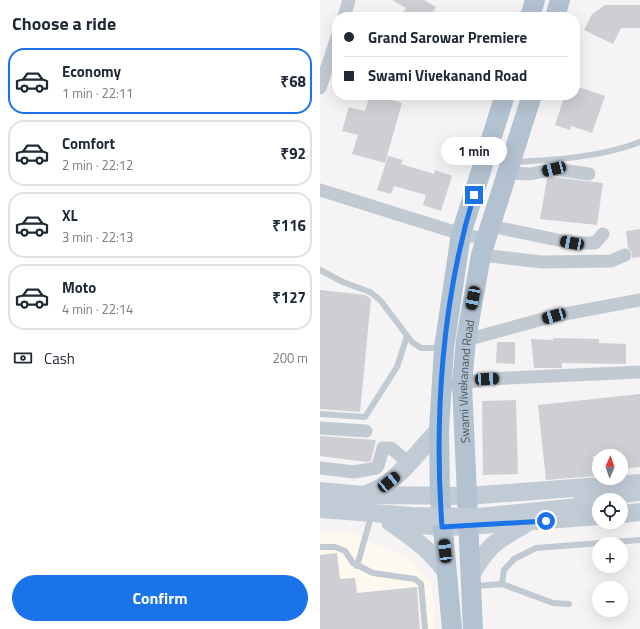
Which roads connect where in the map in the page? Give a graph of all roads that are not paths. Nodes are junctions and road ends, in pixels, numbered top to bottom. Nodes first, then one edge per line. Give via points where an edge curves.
1 (349, 0) edge
2 (535, 0) edge
3 (560, 0) edge
4 (345, 12) edge
5 (531, 12) edge
6 (556, 12) edge
7 (332, 52) edge
8 (320, 88) edge
9 (503, 100) edge
10 (530, 100) edge
11 (640, 142) edge
12 (510, 167) junction
13 (590, 174) dead end
14 (320, 190) edge
15 (461, 234) junction
16 (603, 234) dead end
17 (486, 240) junction
18 (625, 255) dead end
19 (320, 270) edge
20 (640, 300) edge
21 (407, 336) junction
22 (466, 340) junction
23 (444, 348) junction
24 (640, 372) edge
25 (462, 384) junction
26 (442, 387) junction
27 (320, 414) edge
28 (320, 428) edge
29 (366, 430) dead end
30 (439, 430) junction
31 (409, 463) junction
32 (320, 468) edge
33 (640, 483) edge
34 (320, 491) edge
35 (640, 492) edge
36 (364, 495) junction
37 (467, 496) junction
38 (440, 497) junction
39 (640, 501) edge
40 (320, 502) edge
41 (628, 502) edge
42 (592, 506) edge
43 (320, 509) edge
44 (640, 512) edge
45 (628, 513) edge
46 (320, 516) edge
47 (592, 517) edge
48 (370, 520) junction
49 (562, 520) junction
50 (389, 522) junction
51 (469, 526) junction
52 (442, 527) junction
53 (640, 540) edge
54 (320, 547) edge
55 (357, 566) junction
56 (448, 575) junction
57 (471, 582) junction
58 (502, 584) junction
59 (569, 604) dead end
60 (425, 629) edge
61 (452, 629) edge
62 (473, 629) edge

1 - 4 street
2 - 5 main road
3 - 6 main road
7 - 8 street
9 - 15 main road, Swami Vivekanand Road
10 - 12 main road, Swami Vivekanand Road
11 - 12 lane via 593,155
12 - 13 street via 539,173 554,169
12 - 17 main road, Swami Vivekanand Road
14 - 15 street
15 - 17 street
15 - 23 main road, Swami Vivekanand Road
16 - 17 street via 595,243
17 - 18 street via 542,262 611,261
17 - 22 main road, Swami Vivekanand Road
19 - 21 lane via 370,292 380,300
20 - 22 street via 554,316
21 - 23 lane via 421,348
21 - 27 lane via 397,367 365,417
22 - 25 main road, Swami Vivekanand Road
23 - 26 main road, Swami Vivekanand Road
24 - 25 street via 487,379
25 - 26 street
25 - 37 main road, Swami Vivekanand Road
26 - 30 main road, Swami Vivekanand Road
28 - 29 street
30 - 31 main road
30 - 38 main road, Swami Vivekanand Road
31 - 32 street via 388,447 383,448 376,468 354,472
31 - 36 main road via 381,489
33 - 37 main road
34 - 36 main road
35 - 40 main road, bridge via 482,509 425,510
36 - 38 main road
37 - 38 main road
37 - 51 main road, Swami Vivekanand Road
38 - 52 main road, Swami Vivekanand Road
39 - 41 main road
42 - 43 main road, bridge via 478,517 412,516
44 - 45 main road
46 - 48 main road
47 - 49 main road
48 - 50 main road
48 - 55 lane
49 - 51 main road
49 - 57 main road via 526,524 501,538 485,552
50 - 52 main road
50 - 56 main road via 425,547
51 - 52 main road
51 - 57 main road, Swami Vivekanand Road
52 - 56 main road, Swami Vivekanand Road
53 - 58 lane via 536,548 514,559 504,570
54 - 55 lane via 335,546 345,551
55 - 60 lane via 373,573 415,579 421,584
56 - 61 main road, Swami Vivekanand Road
57 - 58 lane
57 - 62 main road, Swami Vivekanand Road
58 - 59 lane via 553,603

